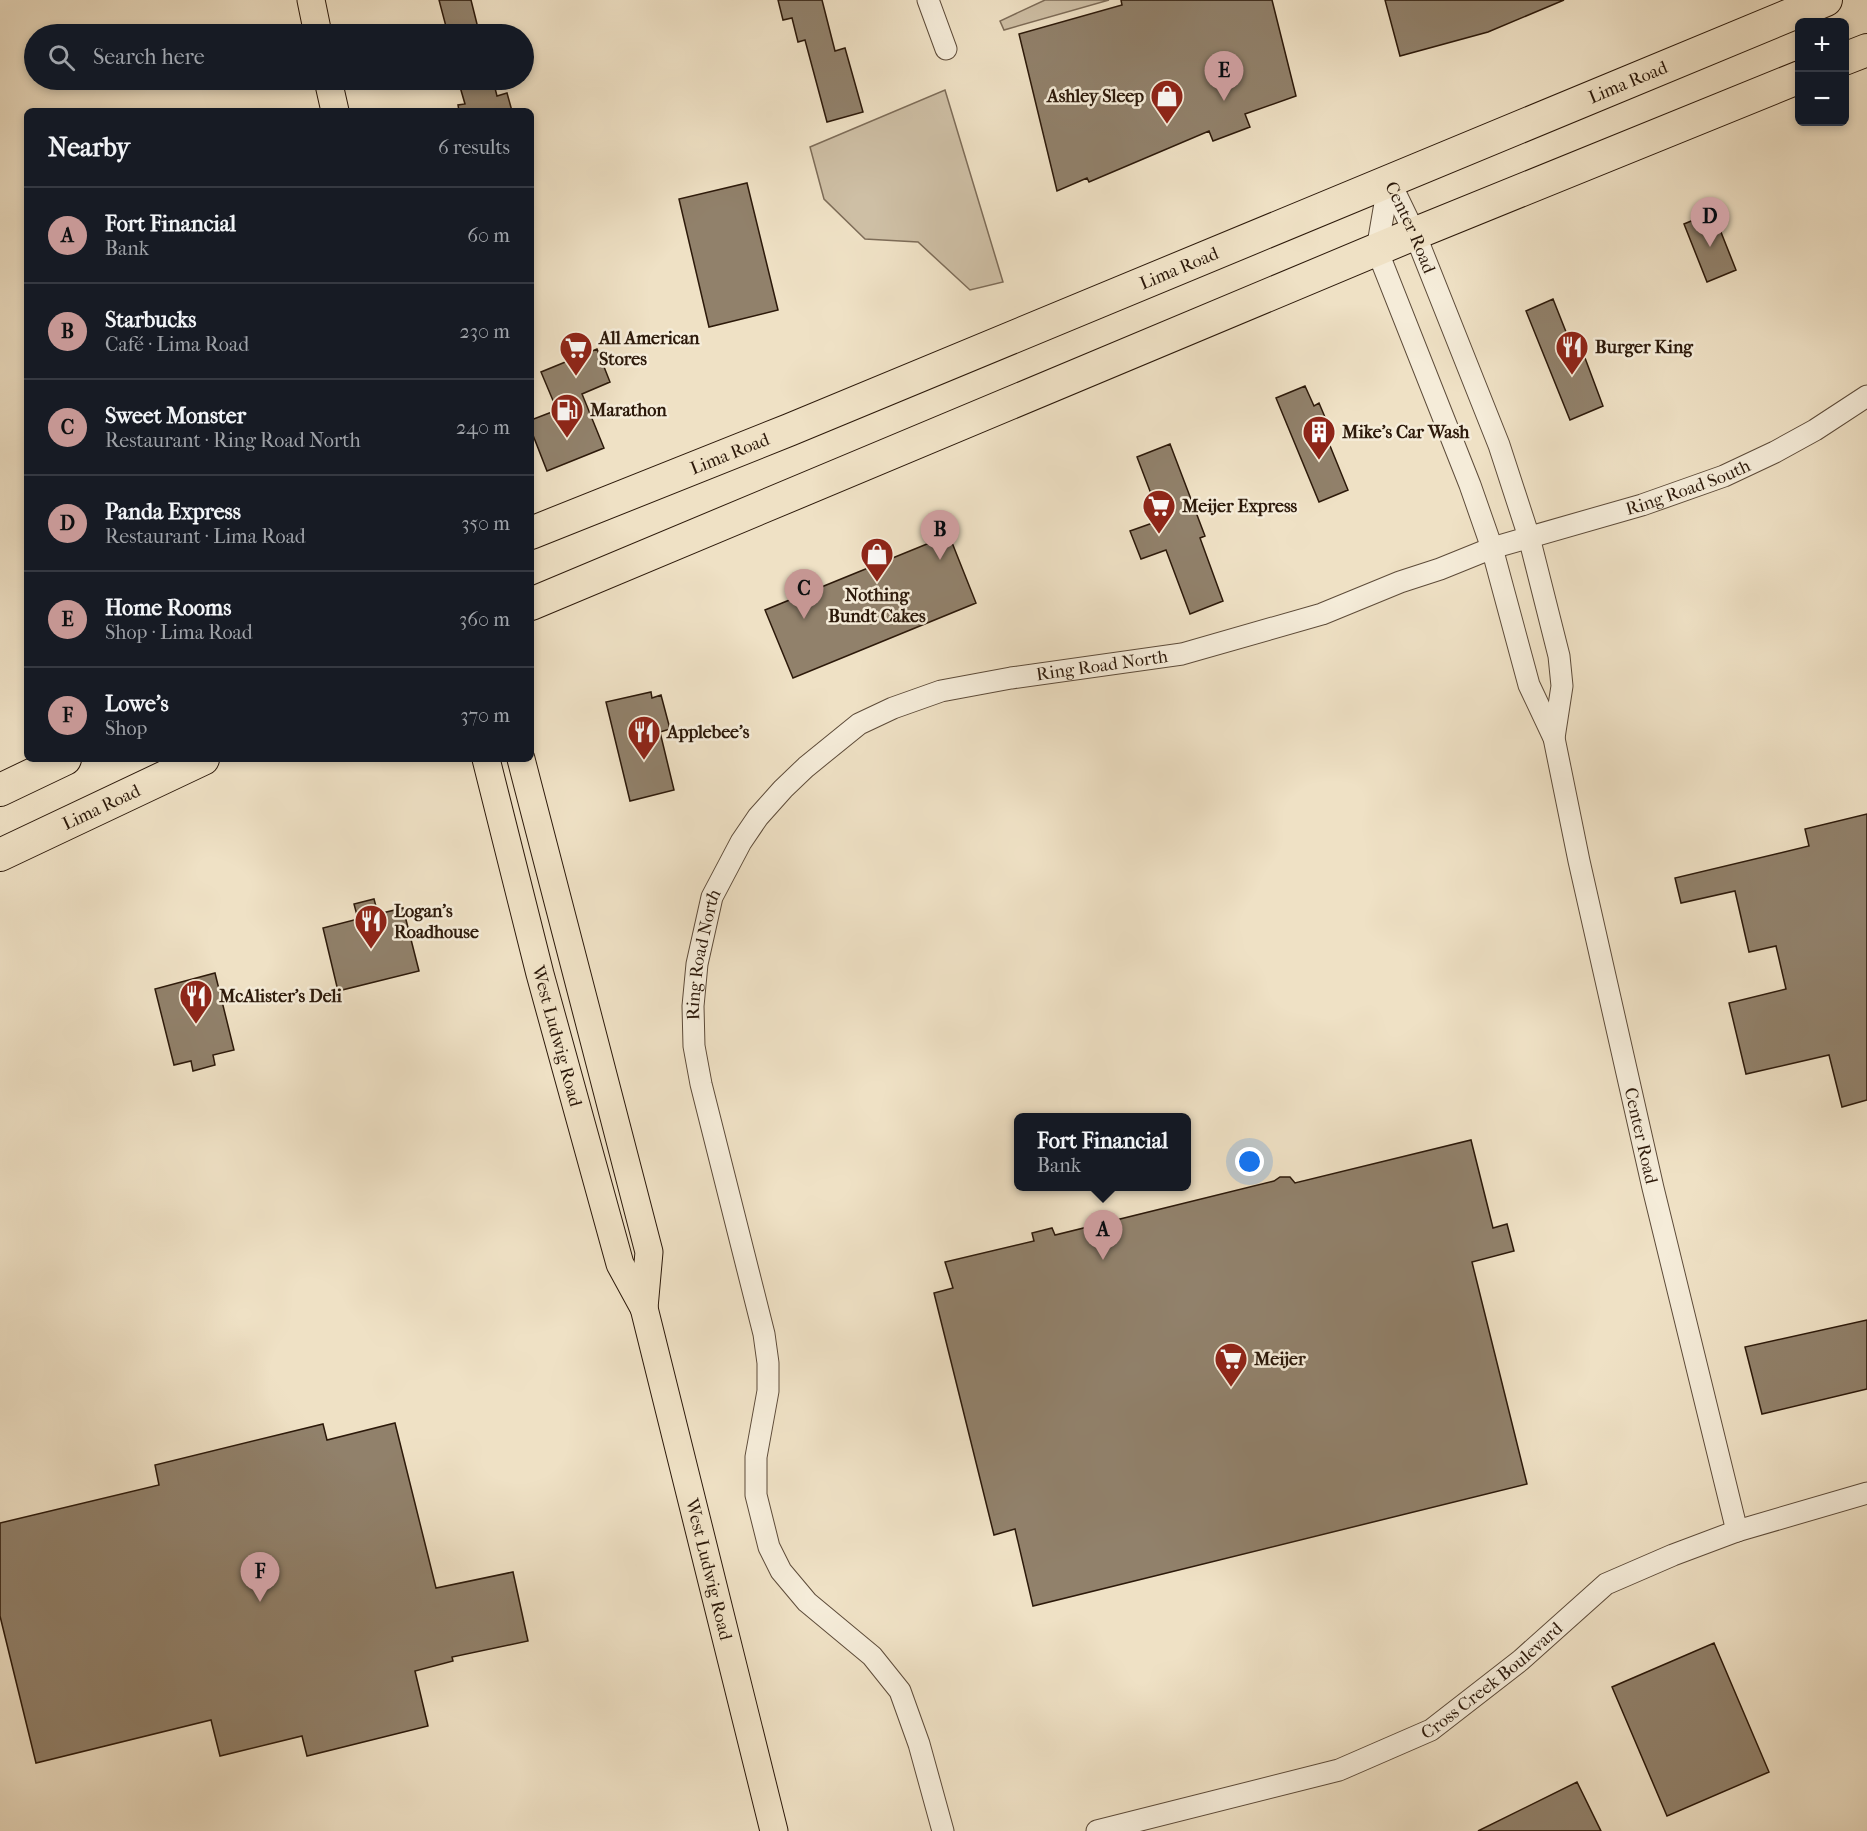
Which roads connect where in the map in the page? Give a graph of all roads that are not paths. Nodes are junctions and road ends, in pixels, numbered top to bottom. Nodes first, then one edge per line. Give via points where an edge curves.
1 (310, 0) edge
2 (928, 0) edge
3 (1826, 0) edge
4 (316, 24) edge
5 (946, 49) dead end
6 (1867, 50) edge
7 (1849, 57) edge
8 (1795, 79) edge
9 (330, 90) edge
10 (334, 108) edge
11 (1389, 180) junction
12 (1414, 234) junction
13 (1377, 250) junction
14 (1867, 396) edge
15 (534, 532) edge
16 (1529, 537) junction
17 (1492, 548) junction
18 (534, 603) edge
19 (1554, 738) junction
20 (59, 762) edge
21 (197, 762) edge
22 (487, 762) edge
23 (521, 762) edge
24 (0, 790) edge
25 (0, 855) edge
26 (644, 1308) junction
27 (1867, 1493) edge
28 (1737, 1530) junction
29 (774, 1831) edge
30 (943, 1831) edge
31 (1097, 1831) edge

1 - 4 main road
2 - 5 street
3 - 11 highway, Lima Road
6 - 7 highway
8 - 12 highway
9 - 10 main road
11 - 12 street, Center Road
11 - 13 street, Center Road
11 - 15 highway, Lima Road
12 - 13 highway
12 - 16 street, Center Road via 1499,445
13 - 17 street, Center Road
13 - 18 highway
14 - 16 street, Ring Road South via 1815,430 1724,476 1642,505
16 - 17 street, Ring Road South
16 - 19 street, Center Road via 1559,656 1562,686
17 - 19 street, Center Road via 1529,685
17 - 30 street, Ring Road North via 1323,614 1222,644 1182,654 953,688 893,708 851,730 783,789 741,842 712,897 697,964 694,1047 764,1334 768,1391 756,1457 760,1517 769,1547 787,1579 807,1602 872,1656 900,1691
19 - 28 street, Center Road via 1653,1188
20 - 24 highway
21 - 25 highway, Lima Road
22 - 26 main road, West Ludwig Road via 620,1264
23 - 26 main road, West Ludwig Road via 649,1252
26 - 29 main road, West Ludwig Road
27 - 28 street, Cross Creek Boulevard
28 - 31 street, Cross Creek Boulevard via 1606,1584 1521,1660 1431,1730 1339,1770

